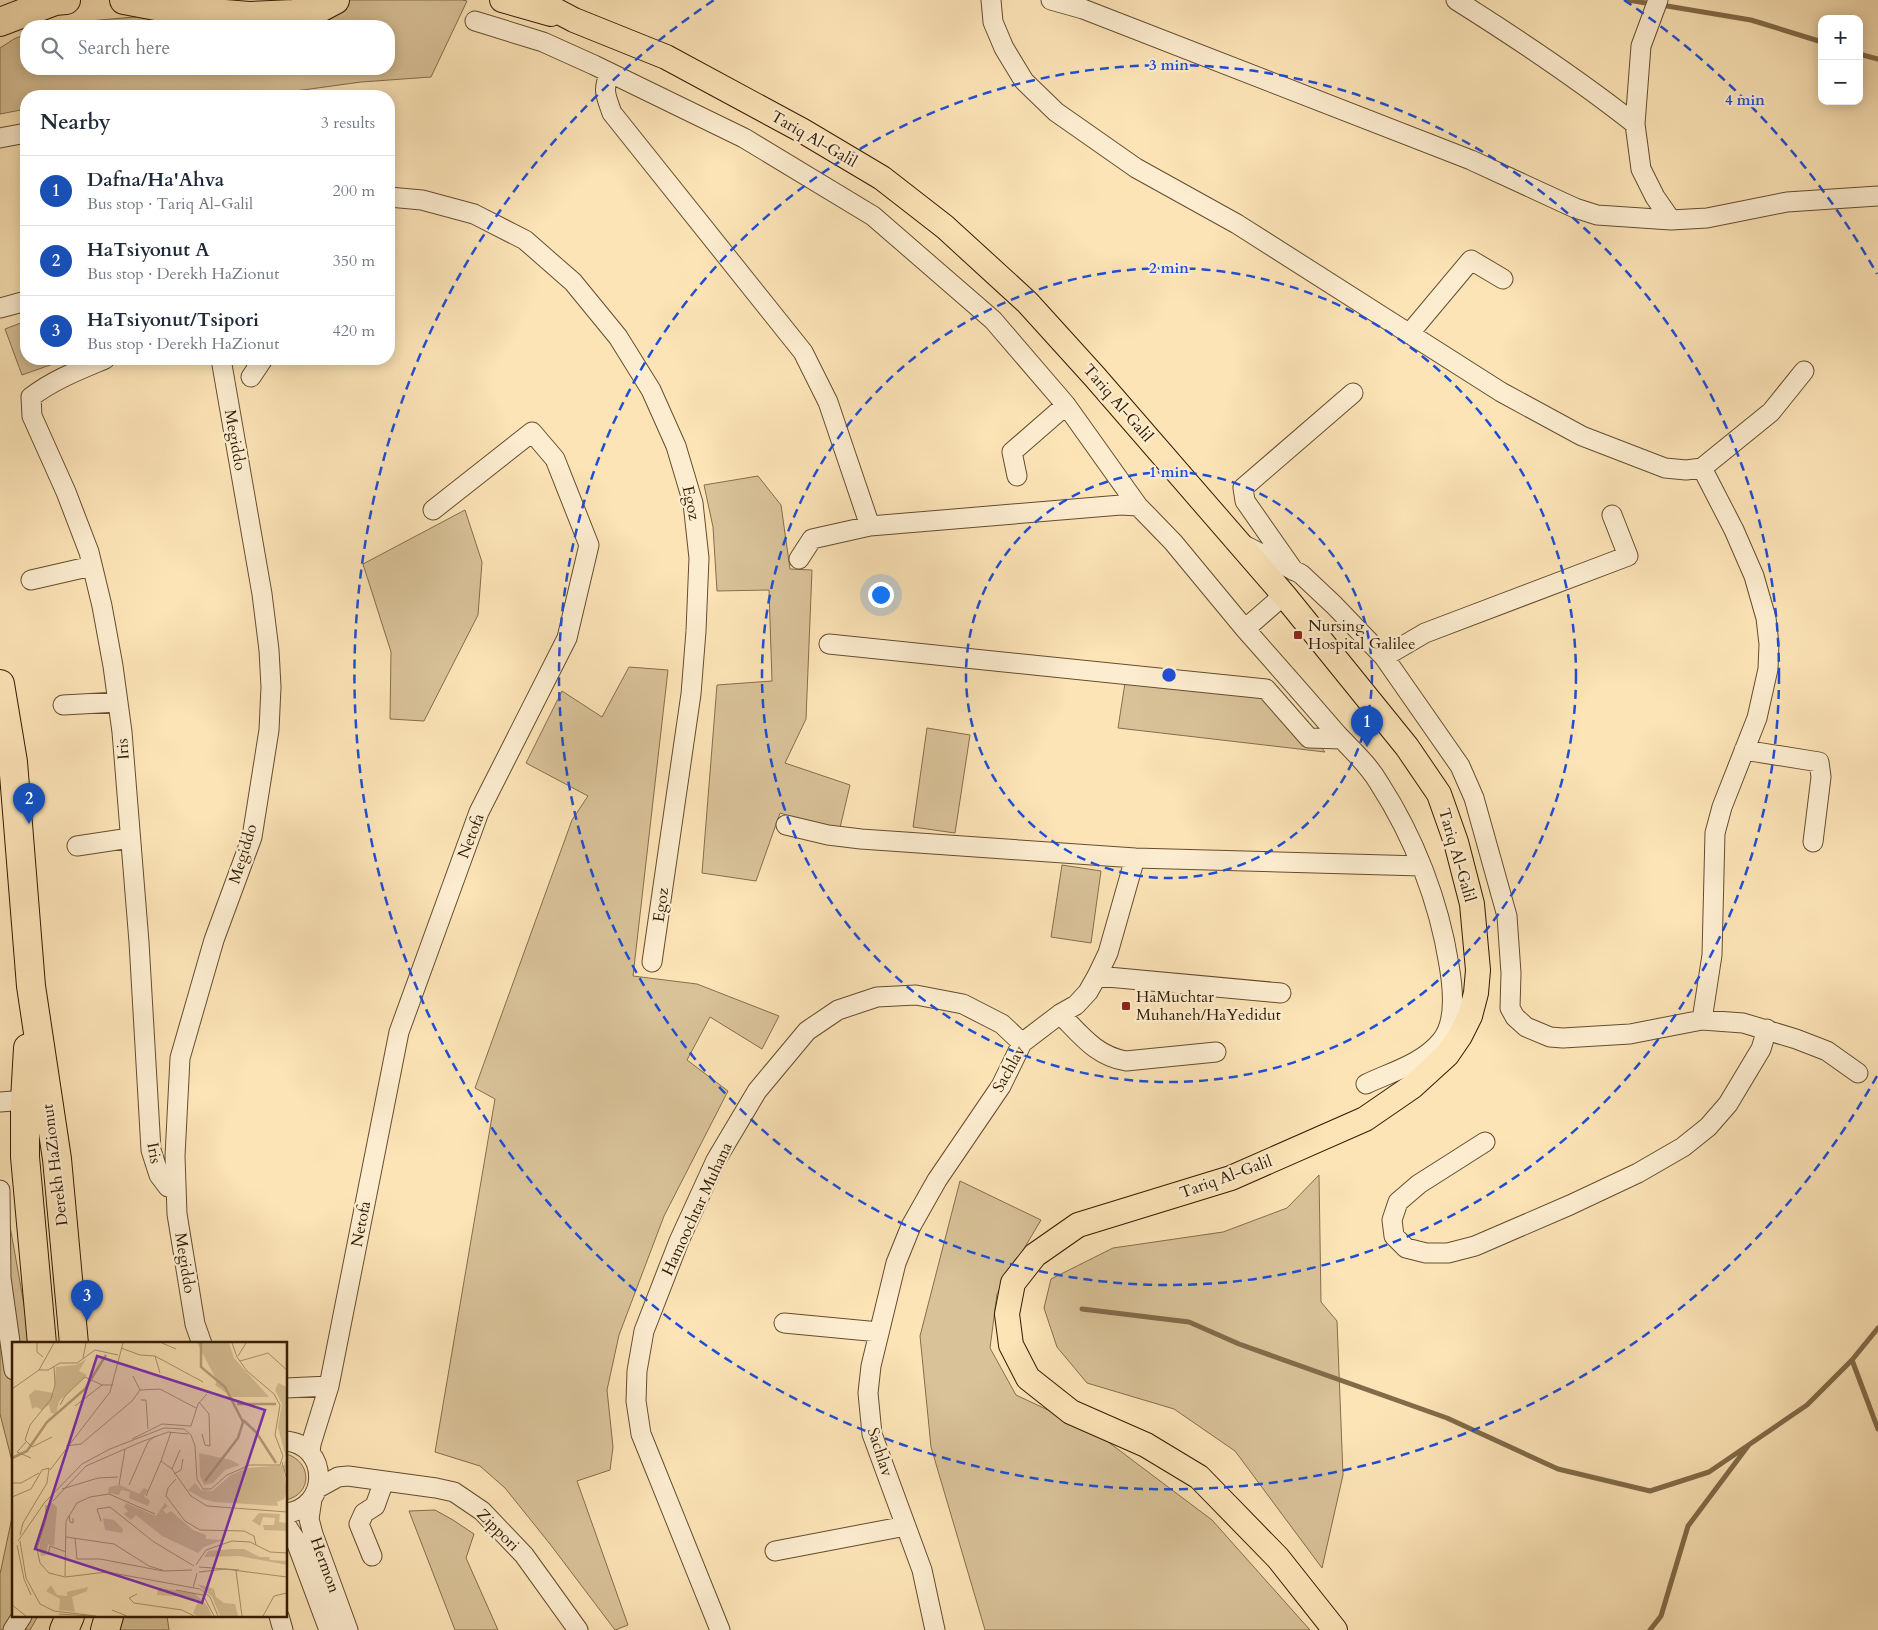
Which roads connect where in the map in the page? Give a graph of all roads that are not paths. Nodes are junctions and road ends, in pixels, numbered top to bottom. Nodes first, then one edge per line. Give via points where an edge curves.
1 (66, 0) edge
2 (124, 0) edge
3 (265, 0) edge
4 (321, 0) edge
5 (335, 0) edge
6 (502, 0) edge
7 (536, 0) edge
8 (992, 0) edge
9 (1052, 0) edge
10 (1456, 0) edge
11 (1658, 0) edge
12 (177, 10) junction
13 (294, 14) junction
14 (574, 20) junction
15 (475, 21) dead end
16 (0, 22) edge
17 (610, 73) junction
18 (1635, 124) junction
19 (20, 134) edge
20 (0, 138) edge
21 (1878, 196) edge
22 (397, 198) edge
23 (1671, 220) junction
24 (1503, 279) dead end
25 (20, 303) edge
26 (0, 308) edge
27 (1409, 334) junction
28 (92, 365) edge
29 (221, 365) edge
30 (259, 365) edge
31 (1804, 371) dead end
32 (251, 377) dead end
33 (1353, 393) dead end
34 (1066, 404) junction
35 (1702, 468) junction
36 (1017, 476) dead end
37 (1138, 506) junction
38 (433, 510) dead end
39 (1612, 515) dead end
40 (870, 526) junction
41 (1238, 542) junction
42 (799, 559) dead end
43 (92, 566) junction
44 (1294, 571) junction
45 (31, 580) dead end
46 (1284, 595) junction
47 (1245, 629) junction
48 (829, 644) dead end
49 (1384, 657) junction
50 (0, 684) edge
51 (118, 702) junction
52 (63, 705) dead end
53 (1342, 739) junction
54 (1744, 750) junction
55 (786, 825) dead end
56 (130, 838) junction
57 (1813, 842) dead end
58 (77, 846) dead end
59 (1135, 858) junction
60 (1421, 866) junction
61 (652, 962) dead end
62 (1097, 976) junction
63 (31, 986) junction
64 (1281, 993) dead end
65 (1060, 1014) junction
66 (1702, 1020) junction
67 (1767, 1029) junction
68 (1022, 1043) junction
69 (1216, 1052) dead end
70 (1858, 1073) dead end
71 (1366, 1084) dead end
72 (13, 1101) edge
73 (1485, 1142) dead end
74 (176, 1188) junction
75 (0, 1190) edge
76 (784, 1323) dead end
77 (879, 1332) junction
78 (42, 1342) edge
79 (74, 1342) edge
80 (201, 1342) edge
81 (12, 1356) edge
82 (329, 1386) junction
83 (288, 1388) edge
84 (288, 1438) edge
85 (288, 1440) edge
86 (313, 1458) junction
87 (384, 1481) junction
88 (315, 1494) junction
89 (288, 1512) edge
90 (906, 1526) junction
91 (288, 1528) edge
92 (775, 1551) dead end
93 (372, 1556) dead end
94 (21, 1618) edge
95 (69, 1618) edge
96 (280, 1618) edge
97 (13, 1630) edge
98 (64, 1630) edge
99 (284, 1630) edge
100 (329, 1630) edge
101 (348, 1630) edge
102 (578, 1630) edge
103 (720, 1630) edge
104 (934, 1630) edge
105 (1335, 1630) edge

1 - 16 highway via 54,1
2 - 12 highway
3 - 12 highway
4 - 13 highway
5 - 13 highway
6 - 14 main road
7 - 14 main road
8 - 27 street via 993,22 1004,48 1024,81 1056,112 1136,168 1237,224
9 - 23 street via 1083,9 1471,160 1576,208 1596,215
10 - 18 street via 1519,39
11 - 18 street via 1641,46
12 - 13 highway via 249,16
14 - 41 main road, Tariq Al-Galil via 666,57 803,131 882,178 945,227 1027,302
15 - 17 street via 543,42
17 - 34 street via 744,138 873,216 993,320
17 - 40 street via 604,85 612,113 803,352 828,402
18 - 23 street via 1641,169
19 - 20 street
21 - 23 street via 1787,202 1707,218
22 - 61 street, Egoz via 422,200 474,214 525,240 573,282 618,337 637,367 676,446 693,503 699,558 696,631 691,694
24 - 27 street via 1471,260
25 - 26 street
27 - 35 street via 1502,392 1582,436 1665,468
28 - 43 street, Iris via 31,397 32,416 66,492
29 - 74 street, Megiddo via 262,594 269,650 269,730 252,837 214,940 180,1058
30 - 32 street
31 - 35 street via 1771,412
33 - 44 street via 1243,488 1244,501
34 - 36 street via 1012,452
34 - 37 street
35 - 54 street via 1754,576 1766,618 1768,669 1757,718
37 - 40 street
37 - 47 street via 1173,542
38 - 82 street, Netofa via 532,432 555,459 588,545 567,638 479,812 399,1032
39 - 49 street via 1628,556 1425,633
40 - 42 street via 812,539
41 - 44 street
41 - 46 main road, Tariq Al-Galil
43 - 45 street
43 - 51 street, Iris
44 - 49 street via 1334,605
46 - 47 street
46 - 105 main road, Tariq Al-Galil via 1407,747 1439,794 1472,904 1478,970 1470,1016 1447,1055 1412,1086 1365,1119 1231,1178 1078,1225 1035,1254 1013,1284 1007,1314 1011,1345 1028,1378 1071,1412 1146,1445 1199,1477 1278,1558
47 - 53 street
48 - 53 street via 1266,689 1309,738
49 - 66 street via 1460,766 1474,798 1507,916 1510,1008 1515,1017 1526,1027 1550,1037 1563,1038 1630,1034
50 - 63 highway, Derekh HaZionut via 13,762
51 - 52 street
51 - 56 street, Iris
53 - 60 street via 1379,782 1409,836
54 - 57 street via 1818,762 1822,777
54 - 66 street via 1715,833 1712,954
55 - 59 street via 861,839
56 - 58 street
56 - 74 street, Iris via 151,1150 158,1175 168,1187
59 - 60 street
59 - 62 street, Sachlav via 1108,953
60 - 71 street via 1444,932 1451,978 1451,1021 1441,1041 1416,1062
62 - 64 street
62 - 65 street, Sachlav via 1088,992
63 - 72 highway, Derekh HaZionut
63 - 79 highway, Derekh HaZionut via 57,1158
65 - 68 street, Sachlav
65 - 69 street via 1092,1047 1112,1059 1126,1061
66 - 67 street
67 - 70 street via 1827,1051
67 - 73 street via 1761,1049 1728,1104 1708,1127 1683,1147 1638,1174 1476,1246 1448,1253 1426,1253 1406,1248 1394,1236 1392,1220 1398,1202 1419,1184
68 - 77 street, Sachlav via 1001,1086 937,1180 911,1226 896,1263
68 - 103 street, Hamoochtar Muhana via 1002,1024 963,1004 916,995 877,997 838,1010 807,1031 757,1091 716,1160 644,1331 636,1400 641,1434
72 - 78 highway, Derekh HaZionut via 25,1158
74 - 80 street, Megiddo via 186,1277
75 - 81 street via 1,1278
76 - 77 street
77 - 90 street, Sachlav via 870,1366 869,1414 872,1434
82 - 83 street
82 - 84 street, Netofa via 314,1414
82 - 86 street, Netofa via 311,1444
85 - 86 street, Zippori via 302,1446
86 - 87 street, Zippori via 334,1469
86 - 88 street, Hermon via 319,1470
87 - 88 street, Zippori via 348,1476 338,1478
87 - 93 street via 375,1506 364,1513 359,1524
87 - 102 street, Zippori via 454,1492 482,1511 524,1555
88 - 89 street, Zippori via 303,1508
88 - 101 street, Hermon via 309,1519
90 - 92 street
90 - 104 street, Sachlav via 922,1570
91 - 100 street, Hermon
94 - 97 street
95 - 98 highway
96 - 99 street

